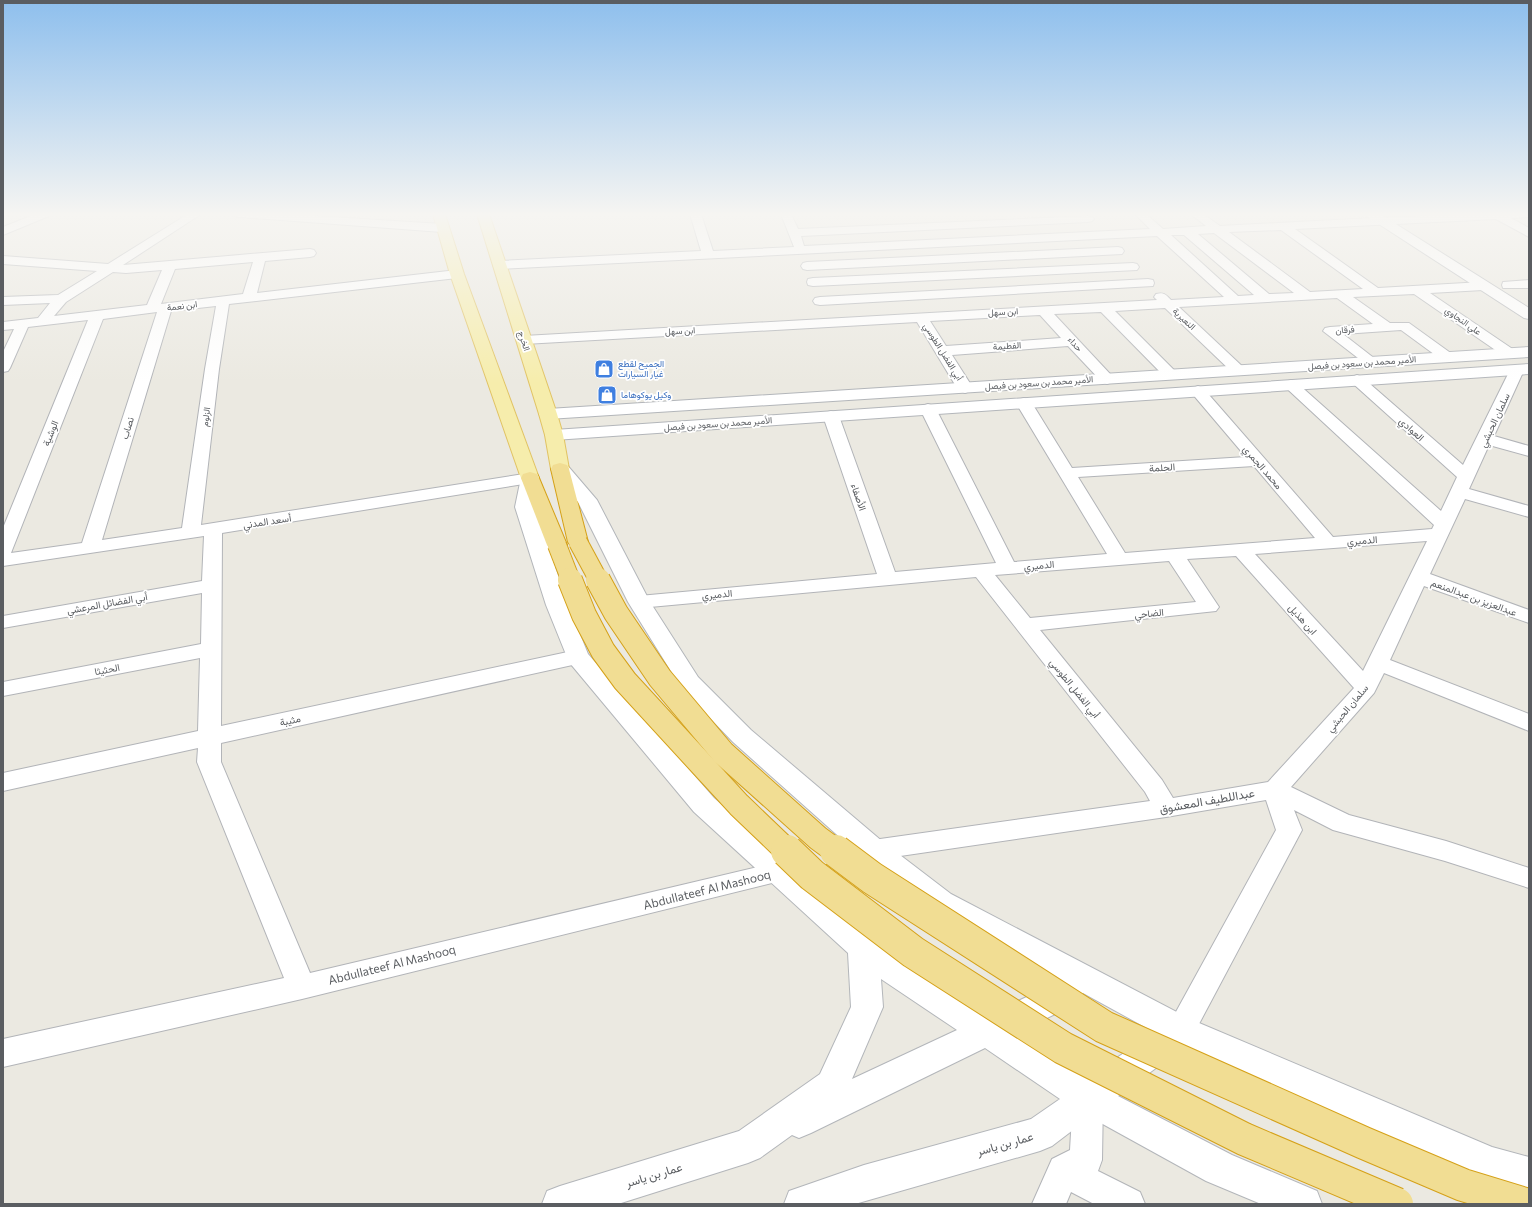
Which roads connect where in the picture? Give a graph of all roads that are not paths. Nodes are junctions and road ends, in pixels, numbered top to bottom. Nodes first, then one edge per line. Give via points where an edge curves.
1 (106, 270) edge
2 (169, 270) edge
3 (256, 270) edge
4 (456, 270) edge
5 (501, 270) edge
6 (809, 270) edge
7 (1072, 270) edge
8 (1080, 270) edge
9 (1136, 270) edge
10 (1202, 270) edge
11 (1233, 270) edge
12 (1272, 270) edge
13 (1345, 270) edge
14 (1461, 270) edge
15 (1002, 273) junction
16 (457, 274) junction
17 (1495, 277) dead end
18 (813, 282) junction
19 (1148, 283) junction
20 (1529, 284) edge
21 (1508, 285) junction
22 (1095, 286) junction
23 (1483, 286) junction
24 (1416, 289) junction
25 (1015, 290) junction
26 (1374, 291) junction
27 (1340, 294) junction
28 (1306, 295) junction
29 (249, 298) junction
30 (1266, 298) junction
31 (1529, 298) edge
32 (61, 299) junction
33 (1234, 299) junction
34 (3, 301) edge
35 (223, 301) junction
36 (820, 301) junction
37 (1167, 303) junction
38 (1104, 307) junction
39 (158, 309) junction
40 (1043, 310) junction
41 (1529, 315) edge
42 (97, 316) junction
43 (921, 317) junction
44 (42, 322) junction
45 (828, 322) junction
46 (23, 324) junction
47 (3, 326) edge
48 (1387, 327) junction
49 (524, 340) junction
50 (1072, 342) junction
51 (942, 351) junction
52 (7, 354) edge
53 (1447, 357) junction
54 (1521, 361) edge
55 (1372, 362) junction
56 (3, 368) edge
57 (1238, 370) junction
58 (1171, 375) junction
59 (1107, 379) junction
60 (1357, 380) junction
61 (1291, 385) junction
62 (965, 388) junction
63 (1198, 391) junction
64 (1024, 403) junction
65 (928, 409) junction
66 (548, 414) junction
67 (831, 416) junction
68 (554, 435) junction
69 (1485, 439) junction
70 (1529, 451) edge
71 (1258, 461) junction
72 (560, 469) junction
73 (1066, 473) junction
74 (530, 478) junction
75 (1463, 484) junction
76 (1529, 512) edge
77 (1442, 529) junction
78 (213, 530) junction
79 (191, 533) junction
80 (1328, 542) junction
81 (568, 543) junction
82 (90, 547) junction
83 (1240, 549) junction
84 (3, 551) edge
85 (1174, 554) junction
86 (1119, 559) junction
87 (3, 560) edge
88 (1008, 568) junction
89 (981, 570) junction
90 (1419, 577) junction
91 (888, 579) junction
92 (212, 585) junction
93 (639, 602) junction
94 (1529, 616) edge
95 (3, 622) edge
96 (1025, 625) junction
97 (211, 650) junction
98 (577, 657) junction
99 (1378, 663) junction
100 (1366, 688) junction
101 (3, 689) edge
102 (1529, 723) edge
103 (209, 737) junction
104 (3, 782) edge
105 (1275, 790) junction
106 (1166, 808) junction
107 (873, 850) junction
108 (779, 872) junction
109 (1529, 878) edge
110 (863, 947) junction
111 (1090, 982) junction
112 (302, 987) junction
113 (1181, 1030) junction
114 (987, 1031) junction
115 (3, 1053) edge
116 (1088, 1098) junction
117 (748, 1146) junction
118 (1063, 1170) junction
119 (1529, 1175) edge
120 (560, 1204) edge
121 (802, 1204) edge
122 (1049, 1204) edge
123 (1128, 1204) edge
124 (1304, 1204) edge
125 (1397, 1204) edge
126 (1525, 1204) edge

1 - 32 street
2 - 39 street, نصاب
3 - 29 street
4 - 16 main road
5 - 49 main road, الخرج
6 - 18 street
7 - 15 street
8 - 22 street
9 - 19 street, النعيرية
10 - 33 street
11 - 30 street
12 - 28 street
13 - 26 street
14 - 23 street
15 - 18 street
15 - 25 street
16 - 29 street, ابن نعمة
16 - 74 main road
17 - 21 street
18 - 36 street
19 - 22 street
19 - 37 street, النعيرية
20 - 21 street
21 - 31 street
22 - 25 street
23 - 24 street, ابن سهل
23 - 41 street
24 - 26 street, ابن سهل
24 - 54 street, علي النجاوي
25 - 36 street
26 - 27 street, ابن سهل
27 - 28 street, ابن سهل
27 - 48 street
28 - 30 street, ابن سهل
29 - 35 street, ابن نعمة
30 - 33 street, ابن سهل
32 - 34 street
32 - 44 street
33 - 37 street, ابن سهل
35 - 39 street, ابن نعمة
35 - 79 street, الزلوم
36 - 45 street
37 - 38 street, ابن سهل
37 - 57 street, النعيرية
38 - 40 street, ابن سهل
38 - 58 street
39 - 42 street, ابن نعمة
39 - 82 street, نصاب
40 - 43 street, ابن سهل
40 - 50 street, حداء
42 - 44 street, ابن نعمة
42 - 84 street, الوشية
43 - 45 street, ابن سهل
43 - 51 street, أبي الفضل الطوسي
44 - 46 street, ابن نعمة
45 - 49 street, ابن سهل
46 - 47 street, ابن نعمة
46 - 52 street
48 - 53 street, فرقان via 1404,326
48 - 55 street, فرقان via 1330,331
49 - 66 main road, الخرج
50 - 51 street, الفطيمة
50 - 59 street, حداء
51 - 62 street, أبي الفضل الطوسي
52 - 56 street
53 - 54 street, الأمير محمد بن سعود بن فيصل
53 - 55 street, الأمير محمد بن سعود بن فيصل
54 - 60 street, الأمير محمد بن سعود بن فيصل
54 - 69 street, سلمان الحبشي
55 - 57 street, الأمير محمد بن سعود بن فيصل
57 - 58 street, الأمير محمد بن سعود بن فيصل
58 - 59 street, الأمير محمد بن سعود بن فيصل
59 - 62 street, الأمير محمد بن سعود بن فيصل
60 - 61 street, الأمير محمد بن سعود بن فيصل
60 - 75 street, العوادي
61 - 63 street, الأمير محمد بن سعود بن فيصل
61 - 77 street
62 - 66 street, الأمير محمد بن سعود بن فيصل
63 - 64 street, الأمير محمد بن سعود بن فيصل
63 - 71 street, محمد الجمري
64 - 65 street, الأمير محمد بن سعود بن فيصل
64 - 73 street
65 - 67 street, الأمير محمد بن سعود بن فيصل
65 - 88 street
66 - 68 main road, الخرج
67 - 68 street, الأمير محمد بن سعود بن فيصل
67 - 91 street, الأصفاء
68 - 72 main road, الخرج
69 - 70 street
69 - 75 street, سلمان الحبشي
71 - 73 street, الحلمة
71 - 80 street, محمد الجمري
72 - 81 highway
72 - 93 street via 587,500
73 - 86 street
74 - 78 street, أسعد المدني
74 - 81 highway
74 - 98 street via 524,507
75 - 76 street
75 - 77 street, سلمان الحبشي
77 - 80 street, الدميري
77 - 90 street, سلمان الحبشي
78 - 79 street, أسعد المدني
78 - 92 street
79 - 82 street, أسعد المدني
80 - 83 street, الدميري
81 - 125 highway, bridge via 584,615 603,651 625,681 739,805 812,875 913,952 1063,1048 1244,1139
81 - 126 highway, bridge via 660,678 723,753 818,838 872,878 1104,1027 1378,1149 1463,1184
82 - 87 street, أسعد المدني
83 - 85 street, الدميري
83 - 100 street, ابن هذيل
85 - 86 street, الدميري
85 - 96 street, الضاحي via 1209,607
86 - 88 street, الدميري
88 - 89 street, الدميري
89 - 91 street, الدميري
89 - 96 street, أبي الفضل الطوسي
90 - 94 street, عبدالعزيز بن عبدالمنعم
90 - 99 street, سلمان الحبشي
91 - 93 street, الدميري
92 - 95 street, أبي الفضائل المرعشي
92 - 97 street
93 - 107 street via 690,683 742,736
96 - 106 street, أبي الفضل الطوسي via 1154,786
97 - 101 street, الحثيثا
97 - 103 street
98 - 103 street, مثيبة
98 - 108 street via 704,805
99 - 100 street, سلمان الحبشي
99 - 102 street
100 - 105 street, سلمان الحبشي
103 - 104 street, مثيبة
103 - 112 street via 209,762
105 - 106 street, عبداللطيف المعشوق
105 - 109 street via 1342,823 1446,851
105 - 113 street via 1289,830
106 - 107 street, عبداللطيف المعشوق
107 - 111 street via 941,902
108 - 110 street
108 - 112 street, Abdullateef Al Mashooq
110 - 114 street via 878,961
110 - 117 street, عمار بن ياسر via 867,1007 832,1085
111 - 113 street
111 - 114 street, عمار بن ياسر
112 - 115 street, Abdullateef Al Mashooq
113 - 116 street, عمار بن ياسر
113 - 119 street via 1490,1164
114 - 116 street
114 - 117 street, عمار بن ياسر
116 - 118 street via 1086,1160
116 - 121 street, عمار بن ياسر via 1040,1134 864,1183
116 - 124 street via 1219,1168
117 - 120 street, عمار بن ياسر
118 - 122 street
118 - 123 street

